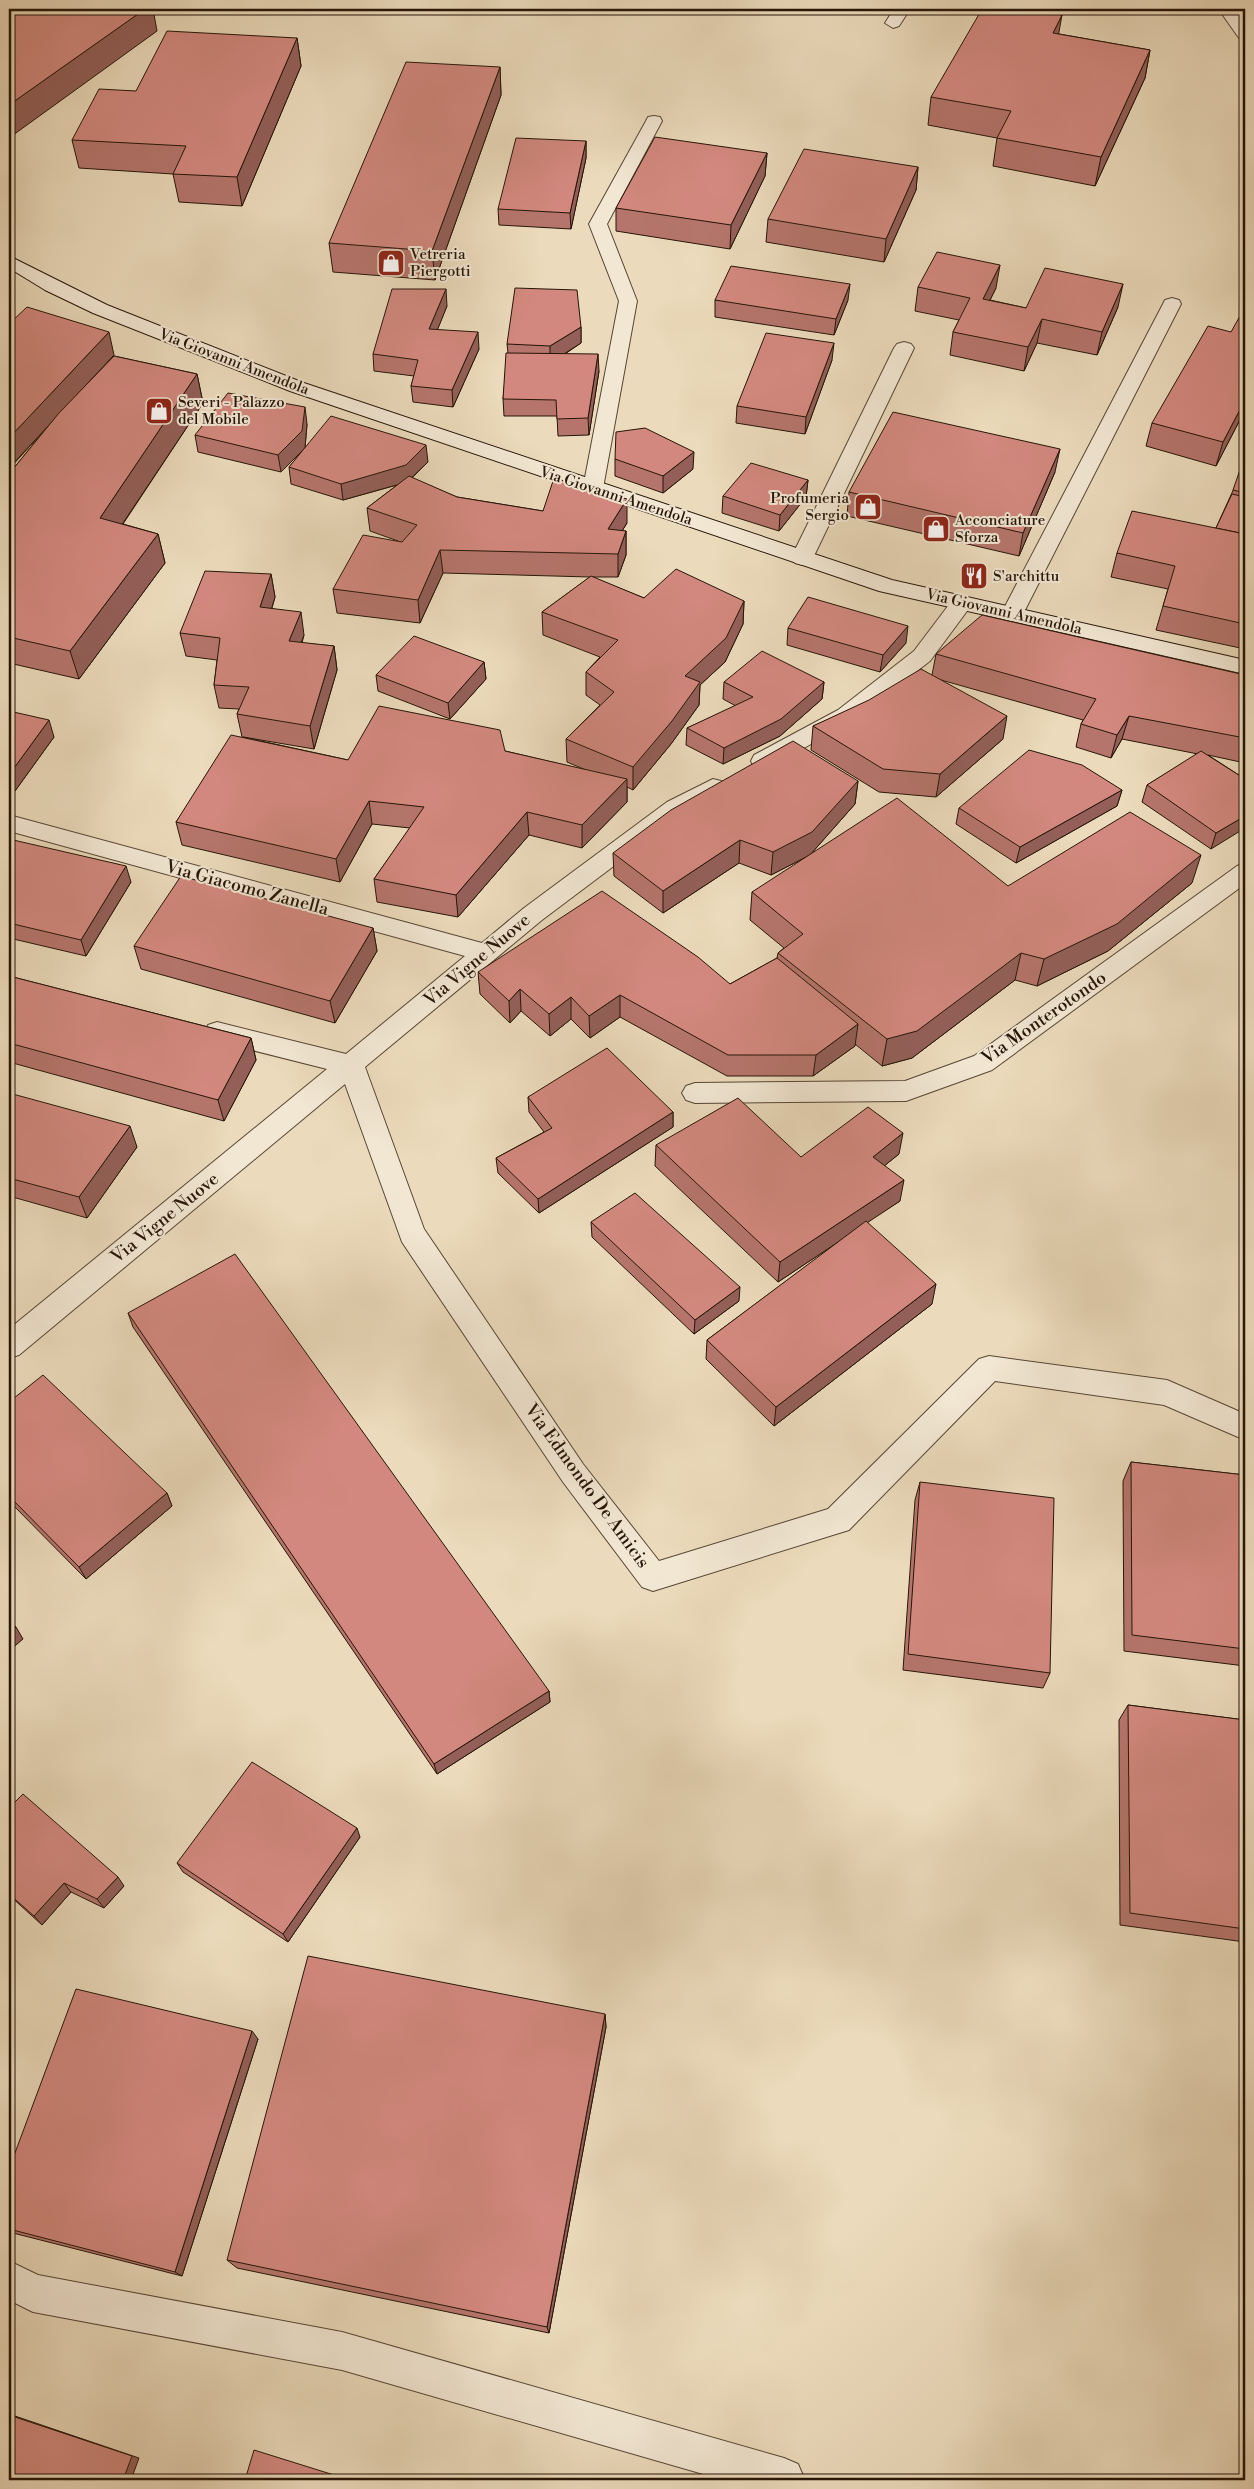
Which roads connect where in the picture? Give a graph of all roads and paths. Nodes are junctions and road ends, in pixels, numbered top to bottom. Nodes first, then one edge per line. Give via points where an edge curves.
1 (902, 9) edge
2 (1228, 11) edge
3 (893, 23) dead end
4 (1245, 35) edge
5 (654, 122) dead end
6 (9, 261) edge
7 (1172, 304) dead end
8 (904, 348) dead end
9 (593, 488) junction
10 (802, 558) junction
11 (962, 603) junction
12 (1012, 614) junction
13 (1245, 667) edge
14 (9, 823) edge
15 (1245, 872) edge
16 (486, 953) junction
17 (199, 1028) edge
18 (351, 1065) junction
19 (695, 1093) dead end
20 (9, 1346) edge
21 (1245, 1427) edge
22 (9, 2280) edge
23 (784, 2478) dead end

1 - 3 street
2 - 4 street
5 - 9 street via 598,224 628,301
6 - 9 street, Via Giovanni Amendola via 100,309 205,351 395,422
7 - 12 street
8 - 10 street
9 - 10 street, Via Giovanni Amendola
10 - 11 street, Via Giovanni Amendola via 887,586
11 - 12 street, Via Giovanni Amendola
11 - 16 street, Via Vigne Nuove via 922,656 846,715 674,808 532,914
12 - 13 street, Via Giovanni Amendola
14 - 16 street, Via Giacomo Zanella
15 - 19 street, Via Monterotondo via 983,1063 906,1091
16 - 18 street, Via Vigne Nuove
17 - 18 street
18 - 20 street, Via Vigne Nuove
18 - 21 street, Via Edmondo De Amicis via 412,1234 573,1473 653,1577 838,1520 989,1368 1167,1393
22 - 23 street via 33,2292 342,2351

